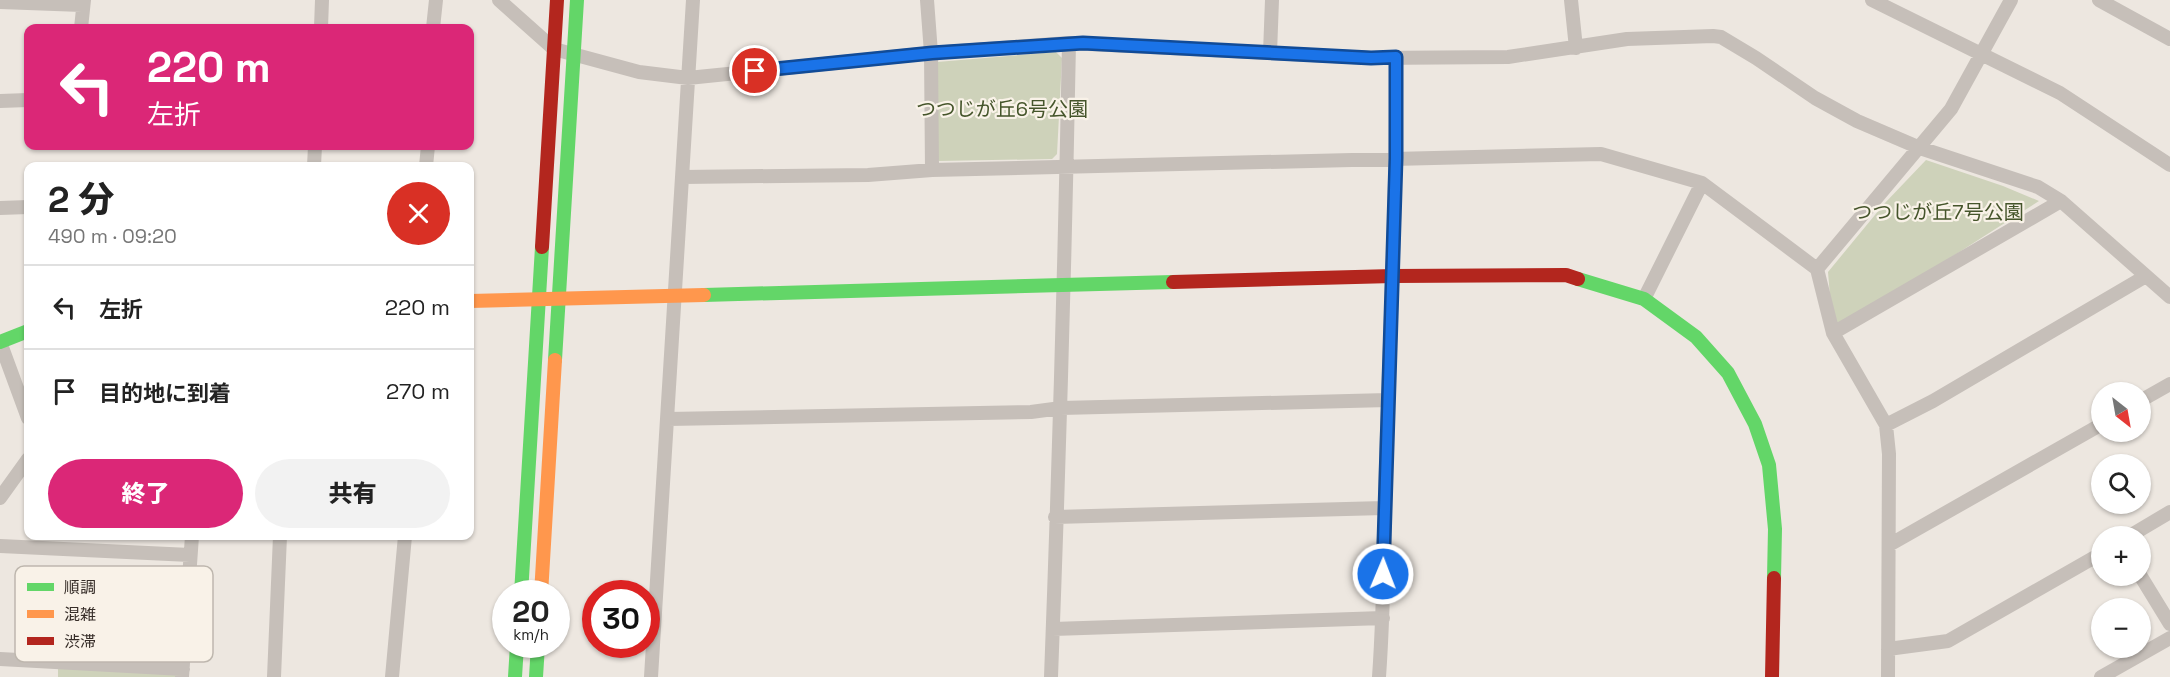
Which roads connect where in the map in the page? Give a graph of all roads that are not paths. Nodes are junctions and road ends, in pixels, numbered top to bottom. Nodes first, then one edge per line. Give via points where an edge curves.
1 (322, 0) edge
2 (436, 0) edge
3 (499, 0) edge
4 (557, 0) edge
5 (577, 0) edge
6 (693, 0) edge
7 (927, 0) edge
8 (1272, 0) edge
9 (1571, 0) edge
10 (1872, 0) edge
11 (2012, 0) edge
12 (2099, 0) edge
13 (0, 3) edge
14 (83, 3) edge
15 (81, 24) edge
16 (321, 24) edge
17 (434, 24) edge
18 (2170, 39) edge
19 (1069, 44) junction
20 (1576, 48) junction
21 (554, 49) junction
22 (574, 53) junction
23 (932, 53) junction
24 (1270, 53) junction
25 (1982, 54) junction
26 (1396, 57) junction
27 (688, 78) junction
28 (24, 100) edge
29 (0, 101) edge
30 (1920, 148) junction
31 (1396, 158) junction
32 (2170, 165) edge
33 (1066, 166) junction
34 (932, 170) junction
35 (683, 177) junction
36 (1702, 183) junction
37 (2061, 201) junction
38 (24, 207) edge
39 (0, 208) edge
40 (1817, 269) junction
41 (1393, 276) junction
42 (2146, 276) junction
43 (1064, 286) junction
44 (675, 296) junction
45 (2170, 297) edge
46 (1644, 299) junction
47 (559, 300) junction
48 (540, 301) junction
49 (474, 302) edge
50 (24, 333) edge
51 (1833, 333) junction
52 (0, 342) edge
53 (2170, 384) edge
54 (2151, 395) edge
55 (1388, 400) junction
56 (24, 407) edge
57 (1061, 408) junction
58 (668, 419) junction
59 (1886, 425) junction
60 (2091, 430) edge
61 (24, 465) edge
62 (0, 498) edge
63 (1384, 508) junction
64 (2170, 512) edge
65 (1055, 517) junction
66 (2146, 526) edge
67 (192, 540) edge
68 (280, 540) edge
69 (405, 540) edge
70 (1889, 545) junction
71 (0, 546) edge
72 (190, 555) junction
73 (2091, 559) edge
74 (189, 566) edge
75 (522, 580) edge
76 (542, 580) edge
77 (2147, 586) edge
78 (1383, 618) junction
79 (2170, 624) edge
80 (1053, 629) junction
81 (2170, 638) edge
82 (1888, 649) junction
83 (517, 658) edge
84 (537, 658) edge
85 (0, 659) edge
86 (15, 660) edge
87 (39, 662) edge
88 (183, 673) edge
89 (274, 677) edge
90 (392, 677) edge
91 (515, 677) edge
92 (536, 677) edge
93 (651, 677) edge
94 (1051, 677) edge
95 (1379, 677) edge
96 (1772, 677) edge
97 (1888, 677) edge
98 (2101, 677) edge

1 - 16 street
2 - 17 street
3 - 21 street
4 - 21 street
5 - 22 street
6 - 27 street
7 - 23 street
8 - 24 street
9 - 20 street
10 - 25 street
11 - 25 street
12 - 18 street
13 - 14 street
14 - 15 street
19 - 23 street
19 - 24 street
19 - 33 street
20 - 26 street via 1508,57
20 - 30 street via 1639,39 1721,37 1815,98
21 - 22 street
21 - 48 street
22 - 27 street via 639,72
22 - 47 street
23 - 27 street
23 - 34 street
24 - 26 street
25 - 30 street via 1951,109
25 - 32 street via 2060,93
26 - 31 street
27 - 35 street
28 - 29 street
30 - 37 street via 2038,187
30 - 40 street
31 - 33 street
31 - 36 street via 1601,154
31 - 41 street
33 - 34 street
33 - 43 street
34 - 35 street via 868,175
35 - 44 street
36 - 40 street
36 - 46 street
37 - 42 street
37 - 51 street
38 - 39 street
40 - 51 street
41 - 43 street
41 - 46 street via 1566,275
41 - 55 street
42 - 45 street
42 - 59 street
43 - 44 street
43 - 57 street
44 - 47 street
44 - 58 street
46 - 96 street via 1696,337 1728,373 1755,424 1769,465 1775,529
47 - 48 street
47 - 76 street
48 - 49 street
48 - 75 street
50 - 52 street
51 - 59 street
52 - 56 street
53 - 54 street
55 - 57 street
55 - 63 street
57 - 58 street via 1031,412
57 - 65 street
58 - 93 street
59 - 70 street
60 - 70 street
61 - 62 street
63 - 65 street
63 - 78 street
64 - 66 street
65 - 80 street
67 - 72 street
68 - 89 street
69 - 90 street
70 - 82 street
71 - 72 street
72 - 74 street
73 - 82 street via 1948,641
77 - 79 street
78 - 80 street
78 - 95 street
80 - 94 street
81 - 98 street
82 - 97 street
83 - 91 street
84 - 92 street
85 - 86 street
87 - 88 street

